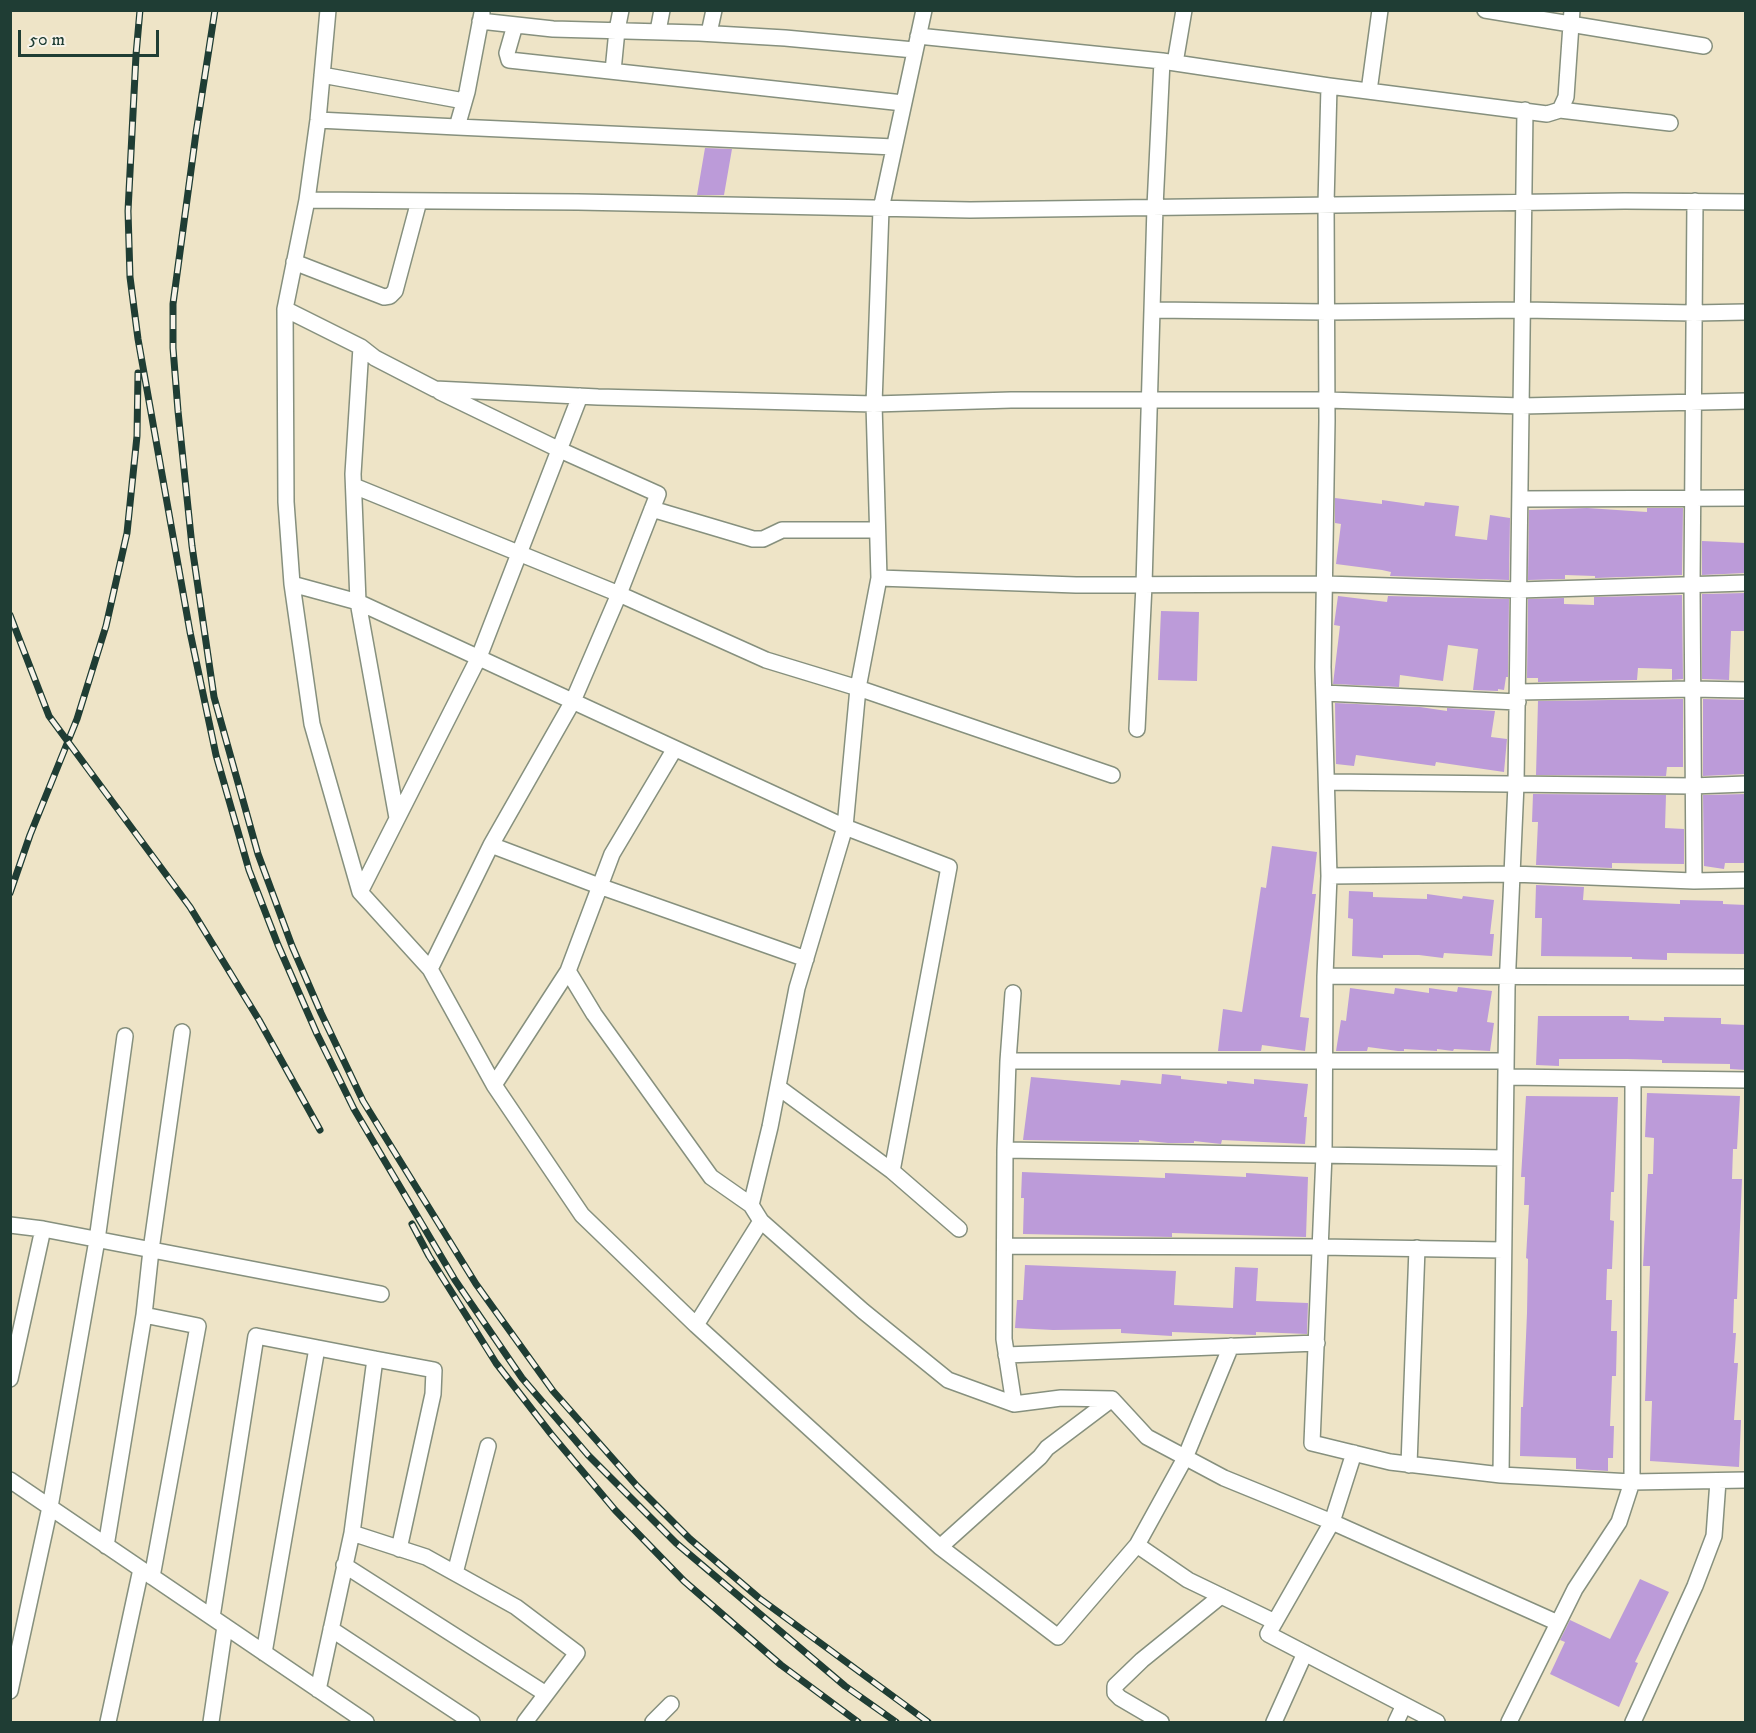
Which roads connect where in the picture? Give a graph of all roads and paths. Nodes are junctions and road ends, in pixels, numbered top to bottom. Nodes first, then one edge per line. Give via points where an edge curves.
1 (328, 10) edge
2 (621, 10) edge
3 (662, 10) edge
4 (714, 10) edge
5 (924, 10) edge
6 (1184, 10) edge
7 (1380, 10) edge
8 (1485, 10) edge
9 (479, 14) edge
10 (1571, 17) edge
11 (514, 25) junction
12 (617, 30) junction
13 (658, 31) junction
14 (709, 33) junction
15 (916, 43) junction
16 (1704, 46) dead end
17 (1168, 62) junction
18 (613, 71) junction
19 (322, 75) junction
20 (1329, 86) junction
21 (1369, 91) junction
22 (464, 101) junction
23 (903, 103) junction
24 (1525, 110) junction
25 (1560, 110) junction
26 (318, 120) junction
27 (1670, 123) dead end
28 (457, 127) junction
29 (894, 147) junction
30 (307, 200) junction
31 (419, 201) junction
32 (1695, 201) junction
33 (1525, 202) junction
34 (1746, 202) edge
35 (1326, 204) junction
36 (1155, 207) junction
37 (881, 209) junction
38 (294, 262) junction
39 (285, 309) junction
40 (1153, 310) junction
41 (1523, 310) junction
42 (1327, 312) junction
43 (1746, 312) edge
44 (1694, 313) junction
45 (361, 347) junction
46 (435, 390) junction
47 (580, 396) junction
48 (1150, 400) junction
49 (1327, 400) junction
50 (1746, 401) edge
51 (1693, 402) junction
52 (874, 404) junction
53 (1522, 406) junction
54 (560, 450) junction
55 (354, 486) junction
56 (1692, 498) junction
57 (1746, 498) edge
58 (1521, 499) junction
59 (652, 509) junction
60 (877, 530) junction
61 (519, 553) junction
62 (879, 578) junction
63 (1746, 583) edge
64 (291, 584) junction
65 (1325, 584) junction
66 (1144, 585) junction
67 (1692, 585) junction
68 (1519, 590) junction
69 (619, 594) junction
70 (358, 602) junction
71 (479, 657) junction
72 (858, 688) junction
73 (1692, 689) junction
74 (1746, 690) edge
75 (1324, 693) junction
76 (1518, 697) junction
77 (573, 701) junction
78 (1137, 729) dead end
79 (674, 750) junction
80 (1112, 775) dead end
81 (1327, 782) junction
82 (1516, 784) junction
83 (1746, 784) edge
84 (1692, 786) junction
85 (397, 818) junction
86 (845, 827) junction
87 (491, 844) junction
88 (1512, 874) junction
89 (1329, 876) junction
90 (1746, 880) edge
91 (1694, 881) junction
92 (599, 886) junction
93 (360, 892) junction
94 (806, 959) junction
95 (430, 969) junction
96 (568, 970) junction
97 (1508, 975) junction
98 (1325, 976) junction
99 (1746, 977) edge
100 (1013, 993) dead end
101 (182, 1032) dead end
102 (124, 1036) dead end
103 (1324, 1060) junction
104 (1008, 1061) junction
105 (1506, 1069) junction
106 (1633, 1080) junction
107 (1746, 1080) edge
108 (494, 1085) junction
109 (778, 1087) junction
110 (1005, 1150) junction
111 (1324, 1154) junction
112 (1504, 1158) junction
113 (892, 1171) junction
114 (752, 1205) junction
115 (761, 1221) junction
116 (10, 1225) edge
117 (43, 1229) junction
118 (959, 1229) dead end
119 (97, 1240) junction
120 (1005, 1246) junction
121 (1320, 1247) junction
122 (1417, 1248) junction
123 (151, 1250) junction
124 (1503, 1250) junction
125 (381, 1294) dead end
126 (144, 1315) junction
127 (696, 1325) junction
128 (1317, 1343) junction
129 (1231, 1346) junction
130 (317, 1348) junction
131 (1006, 1355) junction
132 (375, 1359) junction
133 (10, 1379) edge
134 (1112, 1399) junction
135 (1014, 1404) junction
136 (488, 1446) dead end
137 (1354, 1453) junction
138 (1185, 1458) junction
139 (1409, 1465) junction
140 (1501, 1475) junction
141 (10, 1480) edge
142 (1746, 1480) edge
143 (1718, 1481) junction
144 (1632, 1482) junction
145 (50, 1507) junction
146 (1332, 1522) junction
147 (352, 1533) junction
148 (1137, 1545) junction
149 (106, 1546) junction
150 (940, 1548) junction
151 (399, 1549) junction
152 (344, 1565) junction
153 (146, 1573) junction
154 (455, 1573) junction
155 (1221, 1596) junction
156 (212, 1617) junction
157 (1275, 1622) junction
158 (1558, 1623) junction
159 (225, 1626) junction
160 (331, 1629) junction
161 (264, 1653) junction
162 (1305, 1653) junction
163 (318, 1690) junction
164 (10, 1691) edge
165 (546, 1694) junction
166 (671, 1704) dead end
167 (1404, 1705) junction
168 (108, 1722) edge
169 (211, 1722) edge
170 (366, 1722) edge
171 (472, 1722) edge
172 (525, 1722) edge
173 (653, 1722) edge
174 (1161, 1722) edge
175 (1275, 1722) edge
176 (1396, 1722) edge
177 (1437, 1722) edge
178 (1509, 1722) edge
179 (1633, 1722) edge

1 - 19 street
2 - 12 street
3 - 13 street
4 - 14 street
5 - 15 street
6 - 17 street
7 - 21 street
8 - 10 street
9 - 11 street
9 - 22 street via 476,50
10 - 16 street
10 - 25 street via 1566,97
11 - 12 street
11 - 18 street via 509,60
12 - 13 street
12 - 18 street
13 - 14 street
14 - 15 street
15 - 17 street
15 - 23 street
17 - 20 street
17 - 36 street
18 - 23 street
19 - 22 street
19 - 26 street
20 - 21 street
20 - 35 street
21 - 24 street
22 - 28 street
23 - 29 street
24 - 25 street via 1547,114
24 - 33 street
25 - 27 street
26 - 28 street
26 - 30 street
28 - 29 street
29 - 37 street
30 - 31 street
30 - 38 street
31 - 37 street
31 - 38 street via 390,296
32 - 33 street
32 - 34 street
32 - 44 street
33 - 35 street
33 - 41 street
35 - 36 street
35 - 42 street
36 - 37 street
36 - 40 street
37 - 52 street
38 - 39 street
39 - 45 street
39 - 64 street via 286,502
40 - 42 street
40 - 48 street
41 - 42 street
41 - 44 street
41 - 53 street
42 - 49 street
43 - 44 street
44 - 51 street
45 - 46 street
45 - 55 street
46 - 47 street
46 - 54 street
47 - 52 street
47 - 54 street
48 - 49 street
48 - 52 street
48 - 66 street
49 - 53 street
49 - 65 street
50 - 51 street
51 - 53 street
51 - 56 street
52 - 60 street
53 - 58 street
54 - 59 street via 658,494
54 - 61 street
55 - 61 street
55 - 70 street
56 - 57 street
56 - 58 street
56 - 67 street
58 - 68 street
59 - 60 street via 753,539 782,530
59 - 69 street
60 - 62 street
61 - 69 street
61 - 71 street
62 - 66 street
62 - 72 street
63 - 67 street
64 - 70 street
64 - 93 street via 312,724
65 - 66 street
65 - 68 street
65 - 75 street
66 - 78 street
67 - 68 street
67 - 73 street
68 - 76 street
69 - 72 street via 766,660
69 - 77 street
70 - 71 street
70 - 85 street
71 - 77 street
71 - 85 street
72 - 80 street
72 - 86 street
73 - 74 street
73 - 76 street
73 - 84 street
75 - 76 street
75 - 81 street
76 - 82 street
77 - 79 street
77 - 87 street
79 - 86 street
79 - 92 street via 612,854
81 - 82 street
81 - 89 street
82 - 84 street
82 - 88 street
83 - 84 street
84 - 91 street
85 - 93 street
86 - 94 street
86 - 113 street via 949,867
87 - 92 street
87 - 95 street
88 - 89 street
88 - 91 street
88 - 97 street
89 - 98 street
90 - 91 street
92 - 94 street
92 - 96 street
93 - 95 street
94 - 109 street
95 - 108 street
96 - 108 street
96 - 114 street via 594,1014 711,1177
97 - 98 street
97 - 99 street
97 - 105 street
98 - 103 street
100 - 104 street
101 - 123 street
102 - 119 street
103 - 104 street
103 - 105 street
103 - 111 street
104 - 110 street
105 - 106 street
105 - 112 street
106 - 107 street
106 - 144 street
108 - 127 street via 582,1215
109 - 113 street
109 - 114 street
110 - 111 street
110 - 120 street
111 - 112 street
111 - 121 street
112 - 124 street
113 - 118 street
114 - 115 street
115 - 127 street
115 - 135 street via 948,1380
116 - 117 street
117 - 119 street
117 - 133 street
119 - 123 street
119 - 145 street
120 - 121 street
120 - 131 street
121 - 122 street
121 - 128 street
122 - 124 street
122 - 139 street
123 - 125 street
123 - 126 street
124 - 140 street
126 - 149 street
126 - 153 street via 198,1326
127 - 150 street
128 - 129 street
128 - 137 street via 1312,1443
129 - 131 street
129 - 138 street
130 - 132 street
130 - 156 street via 256,1336
130 - 161 street
131 - 135 street
132 - 147 street
132 - 151 street via 434,1370 433,1394
134 - 135 street via 1061,1398
134 - 138 street via 1147,1437
134 - 150 street via 1047,1448
136 - 154 street
137 - 139 street
137 - 146 street
138 - 146 street
138 - 148 street
139 - 140 street
140 - 144 street
141 - 145 street
142 - 143 street
143 - 144 street
143 - 179 street via 1714,1536
144 - 158 street via 1619,1522 1575,1589
145 - 149 street
145 - 164 street
146 - 157 street
146 - 158 street
147 - 151 street
147 - 152 street
148 - 150 street via 1058,1637
148 - 155 street via 1188,1580
149 - 153 street
151 - 154 street via 426,1557
152 - 160 street
152 - 165 street
153 - 156 street
153 - 168 street
154 - 165 street via 516,1607 577,1653
155 - 157 street
155 - 174 street via 1115,1686 1120,1698
156 - 159 street
157 - 162 street via 1268,1634
158 - 178 street
159 - 161 street
159 - 169 street
160 - 163 street
160 - 171 street
161 - 163 street
162 - 167 street
162 - 175 street
163 - 170 street
165 - 172 street
166 - 173 street
167 - 176 street
167 - 177 street

